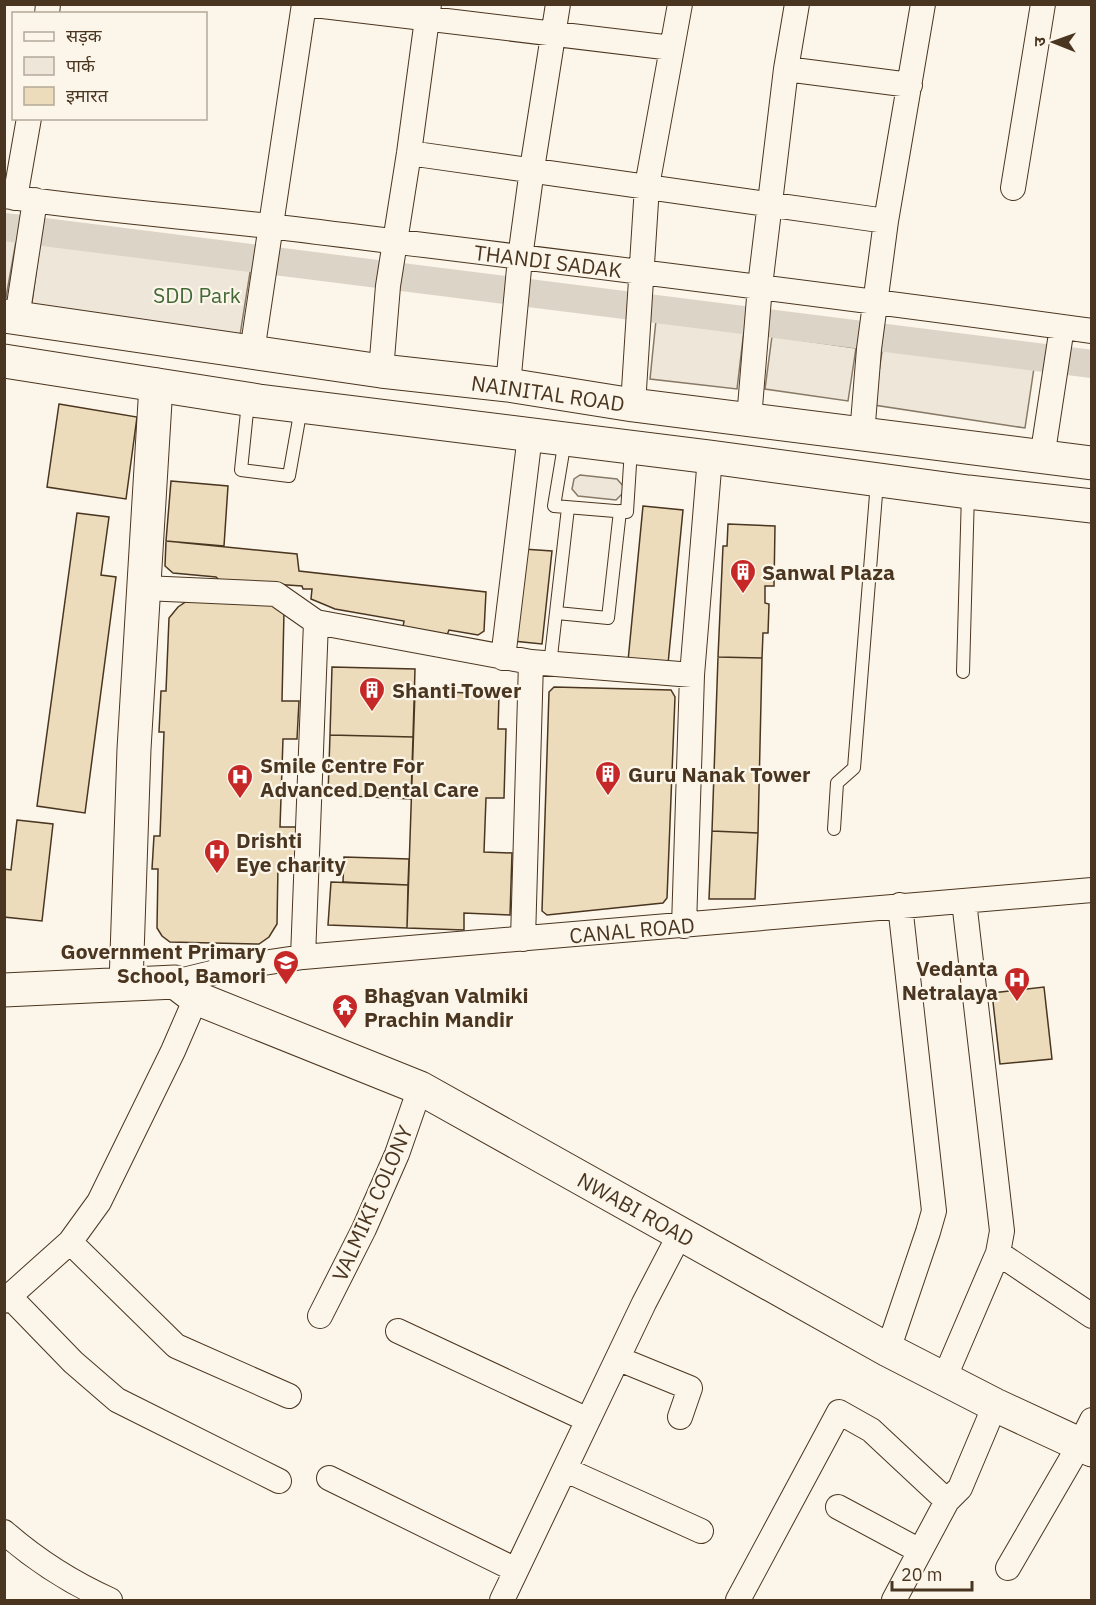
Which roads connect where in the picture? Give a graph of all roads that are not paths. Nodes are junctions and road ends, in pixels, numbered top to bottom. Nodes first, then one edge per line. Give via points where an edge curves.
1 (305, 4) edge
2 (558, 4) edge
3 (680, 4) edge
4 (798, 4) edge
5 (924, 4) edge
6 (1043, 4) edge
7 (428, 11) edge
8 (554, 34) junction
9 (672, 48) junction
10 (786, 69) junction
11 (910, 85) junction
12 (29, 120) edge
13 (409, 153) junction
14 (532, 170) junction
15 (647, 186) junction
16 (1013, 188) dead end
17 (771, 204) junction
18 (23, 210) edge
19 (886, 220) junction
20 (271, 226) junction
21 (392, 263) junction
22 (518, 280) junction
23 (641, 284) junction
24 (760, 286) junction
25 (875, 314) junction
26 (11, 317) edge
27 (1092, 331) edge
28 (1059, 349) junction
29 (252, 352) junction
30 (4, 361) edge
31 (381, 371) junction
32 (156, 385) junction
33 (508, 385) junction
34 (249, 399) junction
35 (633, 405) junction
36 (301, 406) junction
37 (378, 416) junction
38 (749, 419) junction
39 (530, 435) junction
40 (862, 435) junction
41 (565, 439) junction
42 (631, 447) junction
43 (710, 457) junction
44 (1042, 458) junction
45 (1092, 463) edge
46 (878, 480) junction
47 (968, 492) junction
48 (1092, 506) edge
49 (568, 508) junction
50 (620, 511) junction
51 (144, 588) junction
52 (556, 613) junction
53 (316, 622) junction
54 (500, 657) junction
55 (541, 664) junction
56 (963, 672) dead end
57 (692, 675) junction
58 (834, 829) dead end
59 (1092, 890) edge
60 (964, 901) junction
61 (900, 905) junction
62 (684, 926) junction
63 (523, 939) junction
64 (303, 957) junction
65 (126, 984) junction
66 (4, 990) edge
67 (185, 990) junction
68 (420, 1088) junction
69 (680, 1234) junction
70 (70, 1242) junction
71 (998, 1253) junction
72 (7, 1299) edge
73 (320, 1316) dead end
74 (1092, 1316) edge
75 (398, 1331) dead end
76 (888, 1350) junction
77 (619, 1359) junction
78 (944, 1379) junction
79 (289, 1396) dead end
80 (995, 1405) junction
81 (680, 1417) dead end
82 (588, 1420) junction
83 (1088, 1438) edge
84 (566, 1470) junction
85 (329, 1478) dead end
86 (279, 1481) dead end
87 (946, 1500) junction
88 (838, 1507) dead end
89 (700, 1531) dead end
90 (5, 1535) edge
91 (920, 1551) junction
92 (1008, 1568) dead end
93 (516, 1570) junction
94 (110, 1600) edge
95 (502, 1600) edge
96 (738, 1600) edge
97 (894, 1600) edge

1 - 7 street
1 - 20 street
2 - 8 street
3 - 9 street
4 - 10 street
5 - 11 street
6 - 16 street
7 - 8 street
7 - 13 street
8 - 9 street
8 - 14 street
9 - 15 street
10 - 11 street
10 - 17 street
11 - 19 street
12 - 18 street
13 - 14 street
13 - 21 street
14 - 15 street
14 - 22 street
15 - 17 street
15 - 23 street
17 - 19 street
17 - 24 street
18 - 20 street, THANDI SADAK
18 - 26 street
19 - 25 street
20 - 21 street, THANDI SADAK
20 - 29 street
21 - 22 street, THANDI SADAK
21 - 31 street
22 - 23 street, THANDI SADAK
22 - 33 street
23 - 24 street, THANDI SADAK
23 - 35 street
24 - 25 street, THANDI SADAK
24 - 38 street
25 - 28 street, THANDI SADAK
25 - 40 street
26 - 29 main road, NAINITAL ROAD
27 - 28 street, THANDI SADAK
28 - 44 street
29 - 31 main road, NAINITAL ROAD
30 - 32 main road, NAINITAL ROAD
31 - 33 main road, NAINITAL ROAD
31 - 37 main road
32 - 34 main road, NAINITAL ROAD
32 - 51 main road
33 - 35 main road, NAINITAL ROAD
34 - 36 main road, NAINITAL ROAD
34 - 36 lane via 241,470 289,477
35 - 38 main road, NAINITAL ROAD
35 - 42 main road
36 - 37 main road, NAINITAL ROAD
37 - 39 main road, NAINITAL ROAD
38 - 40 main road, NAINITAL ROAD
39 - 41 main road, NAINITAL ROAD
39 - 54 street via 524,477 516,488
40 - 44 main road, NAINITAL ROAD
41 - 42 main road, NAINITAL ROAD
41 - 49 lane via 554,506
42 - 43 main road, NAINITAL ROAD
42 - 50 lane via 627,512
43 - 46 main road, NAINITAL ROAD
43 - 57 street
44 - 45 main road, NAINITAL ROAD
46 - 47 main road, NAINITAL ROAD
46 - 58 lane via 854,768 837,783
47 - 48 main road, NAINITAL ROAD
47 - 56 lane
49 - 50 lane
49 - 52 lane
50 - 52 lane via 608,618
51 - 53 street via 276,594
51 - 65 main road
52 - 55 lane
53 - 54 street
53 - 64 street
54 - 55 street
55 - 57 street
55 - 63 street
57 - 62 street
59 - 60 street, CANAL ROAD
60 - 61 street, CANAL ROAD
60 - 71 street via 1002,1231
61 - 62 street, CANAL ROAD
61 - 76 street via 934,1211
62 - 63 street, CANAL ROAD
63 - 64 street, CANAL ROAD
64 - 67 street, CANAL ROAD via 236,967
65 - 66 main road
65 - 67 main road
67 - 68 main road, NWABI ROAD
67 - 70 street via 173,1051 99,1202
68 - 69 main road, NWABI ROAD
68 - 73 street, VALMIKI COLONY via 397,1154
69 - 76 main road, NWABI ROAD
69 - 77 street
70 - 72 street
70 - 79 street via 176,1346
71 - 74 street
71 - 78 street
72 - 86 street via 117,1400
75 - 82 street
76 - 78 main road, NWABI ROAD
77 - 81 street via 690,1388
77 - 82 street
78 - 80 main road, NWABI ROAD
80 - 83 main road, NWABI ROAD
80 - 87 street via 960,1488
82 - 84 street
83 - 92 street
84 - 89 street
84 - 93 street
85 - 93 street
87 - 91 street
87 - 96 street via 871,1430 839,1412
88 - 91 street
90 - 94 street via 84,1589
91 - 97 street
93 - 95 street

